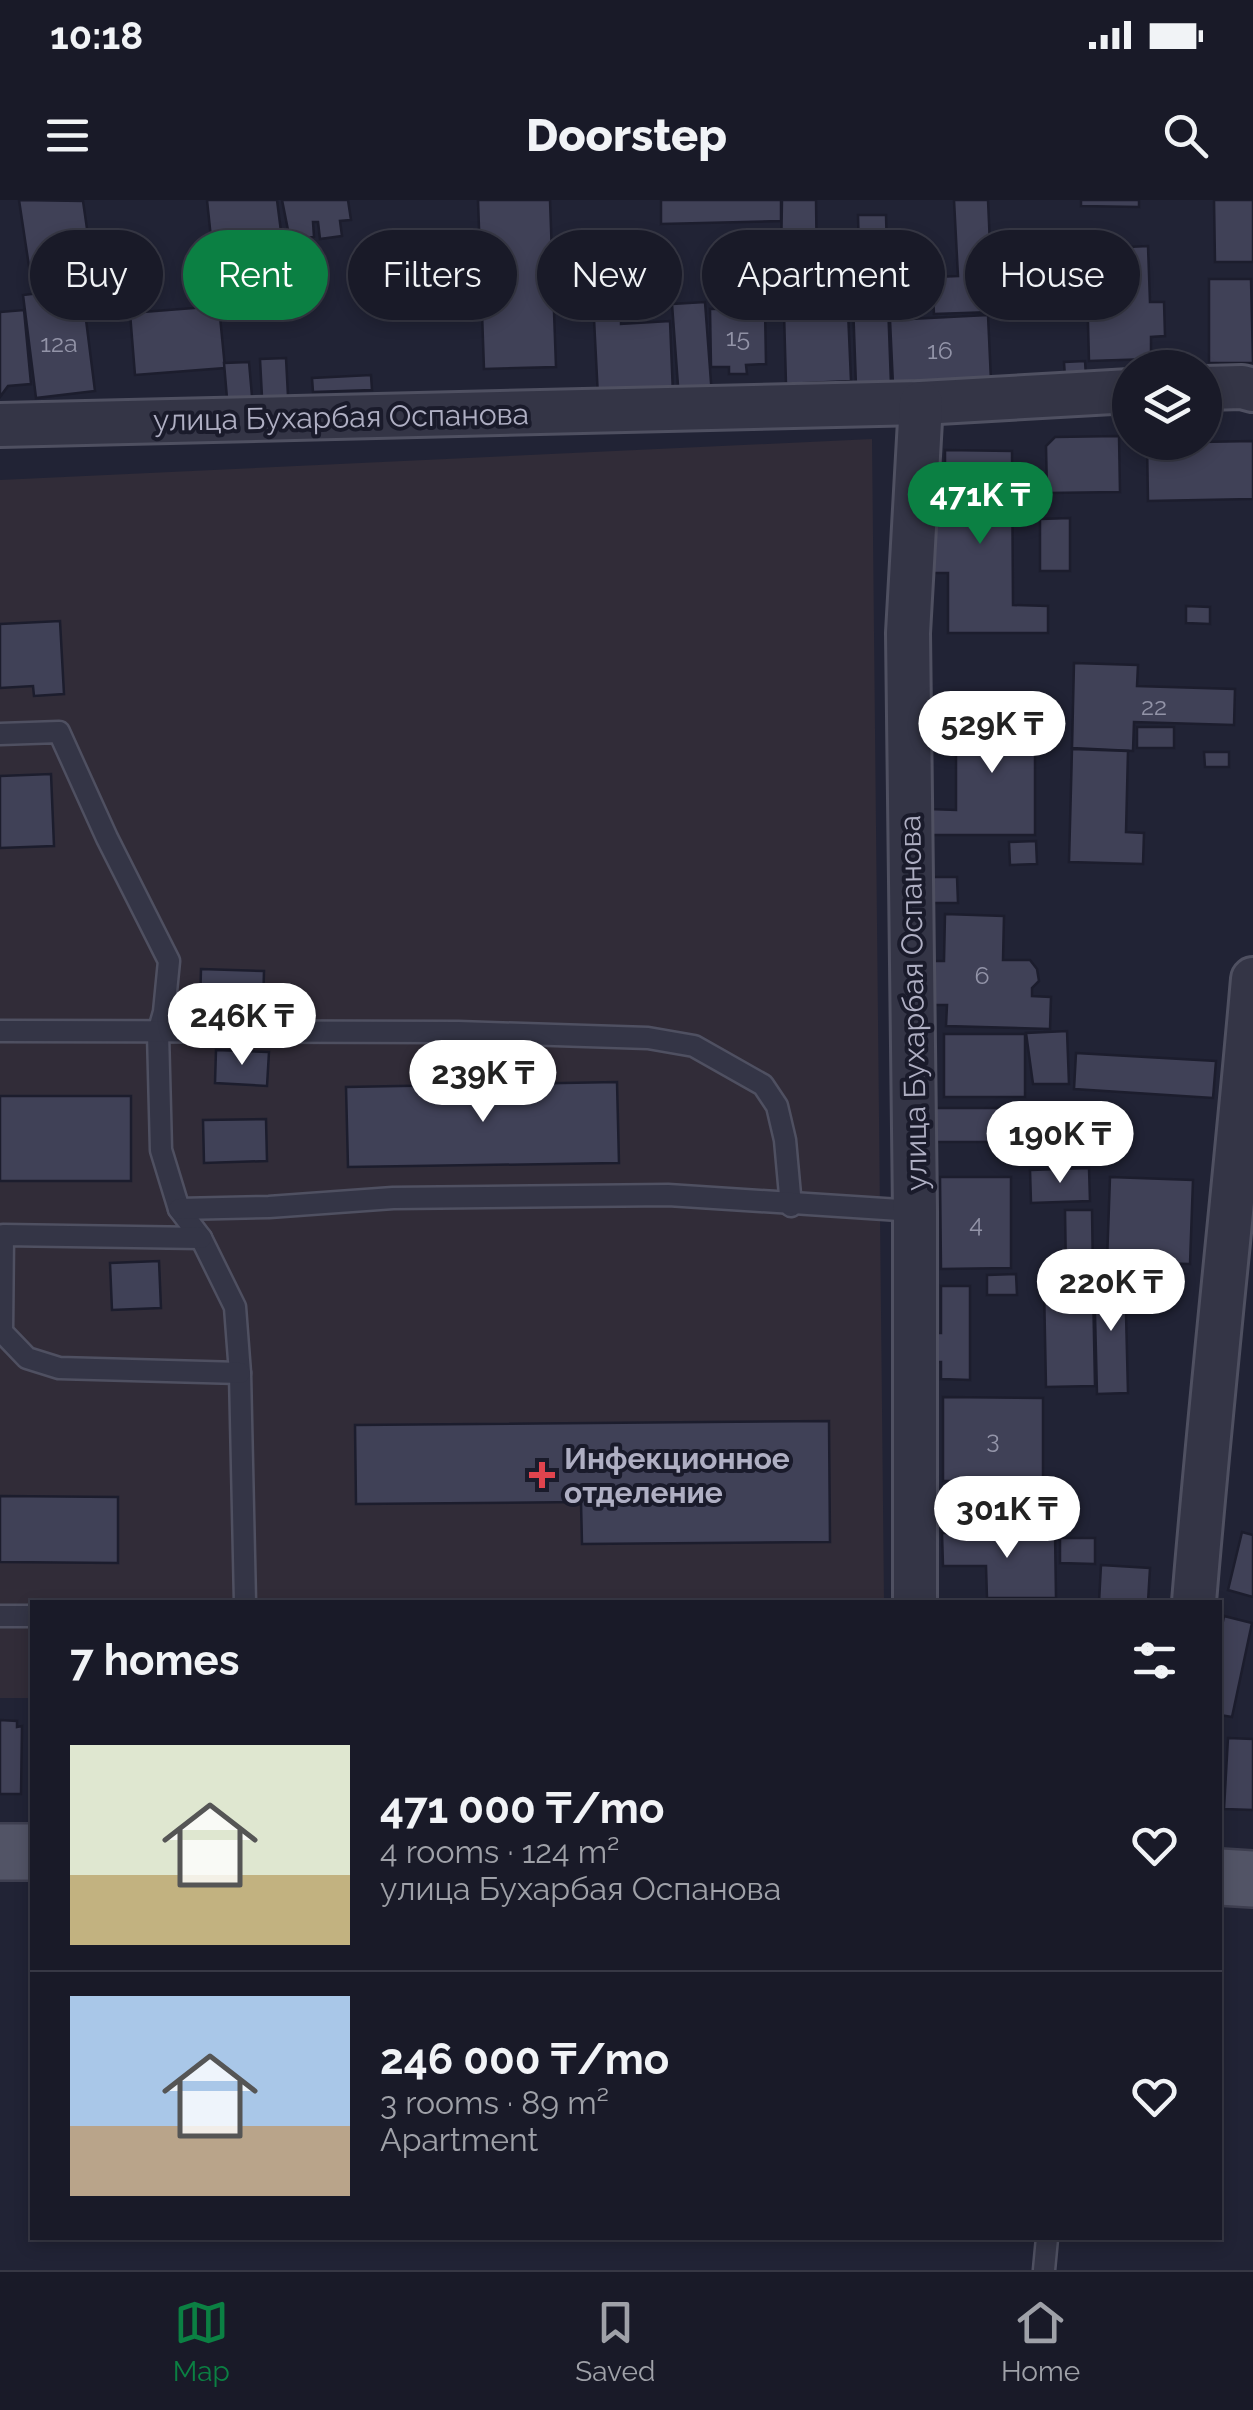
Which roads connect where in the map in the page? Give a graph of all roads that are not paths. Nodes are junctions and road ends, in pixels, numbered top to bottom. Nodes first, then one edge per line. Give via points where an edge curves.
1 (1222, 388) edge
2 (1253, 390) edge
3 (1112, 392) edge
4 (921, 404) junction
5 (0, 426) edge
6 (0, 734) edge
7 (1253, 980) edge
8 (0, 1031) edge
9 (158, 1033) junction
10 (791, 1206) junction
11 (180, 1209) junction
12 (915, 1212) junction
13 (201, 1238) junction
14 (240, 1373) junction
15 (245, 1600) edge
16 (915, 1600) edge
17 (1194, 1600) edge
18 (0, 1616) edge
19 (30, 1616) edge
20 (0, 1852) edge
21 (30, 1852) edge
22 (1222, 1878) edge
23 (1253, 1879) edge
24 (1047, 2240) edge
25 (1044, 2270) edge

1 - 2 street
3 - 4 street, улица Бухарбая Оспанова
4 - 5 street, улица Бухарбая Оспанова
4 - 12 street, улица Бухарбая Оспанова via 908,632
6 - 9 lane via 59,732 168,961
7 - 17 street
8 - 9 lane
9 - 10 lane via 458,1032 648,1038 694,1046 763,1086 777,1106
9 - 11 lane via 161,1150
10 - 11 lane via 668,1195
10 - 12 lane
11 - 13 lane
12 - 16 street, улица Бухарбая Оспанова
13 - 14 lane via 235,1307
13 - 14 lane via 3,1235 2,1332 27,1358 58,1368
14 - 15 lane
18 - 19 lane
20 - 21 main road
22 - 23 main road
24 - 25 lane

